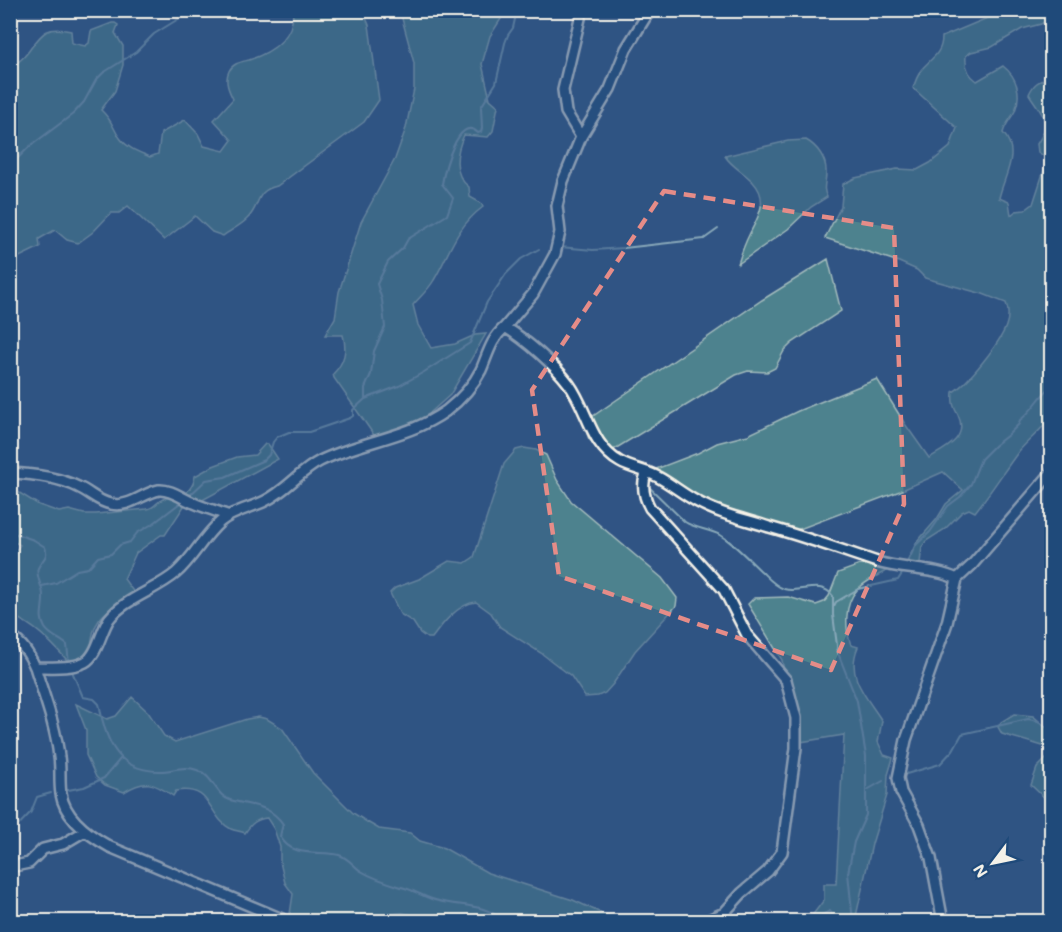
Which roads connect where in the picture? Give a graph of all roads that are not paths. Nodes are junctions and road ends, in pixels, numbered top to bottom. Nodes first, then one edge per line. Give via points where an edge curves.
1 (582, 10) edge
2 (650, 10) edge
3 (581, 137) junction
4 (505, 327) junction
5 (648, 472) junction
6 (1052, 472) edge
7 (10, 473) edge
8 (229, 516) junction
9 (957, 579) junction
10 (10, 636) edge
11 (36, 667) junction
12 (85, 831) junction
13 (10, 867) edge
14 (289, 921) edge
15 (704, 921) edge
16 (943, 921) edge

1 - 3 street via 562,90 566,112
2 - 3 street
3 - 4 street via 559,195 558,247 533,294
4 - 5 street via 568,382 581,402 592,432 607,453 619,462
4 - 8 street via 493,339 471,386 446,411 406,432 318,462 273,496
5 - 9 street via 696,501 740,519 880,563
5 - 15 street via 644,482 650,508 724,590 747,634 786,680 796,718 796,748 782,852 724,913
6 - 9 street
7 - 8 street via 39,475 71,484 116,505 168,491
8 - 11 street via 175,574 115,613 105,625 91,657 71,665
9 - 16 street via 947,623 904,747 898,778 930,858
10 - 11 street via 30,654
11 - 12 street via 59,757 61,796 73,819
12 - 13 street via 63,844 43,849 29,863
12 - 14 street via 110,847

